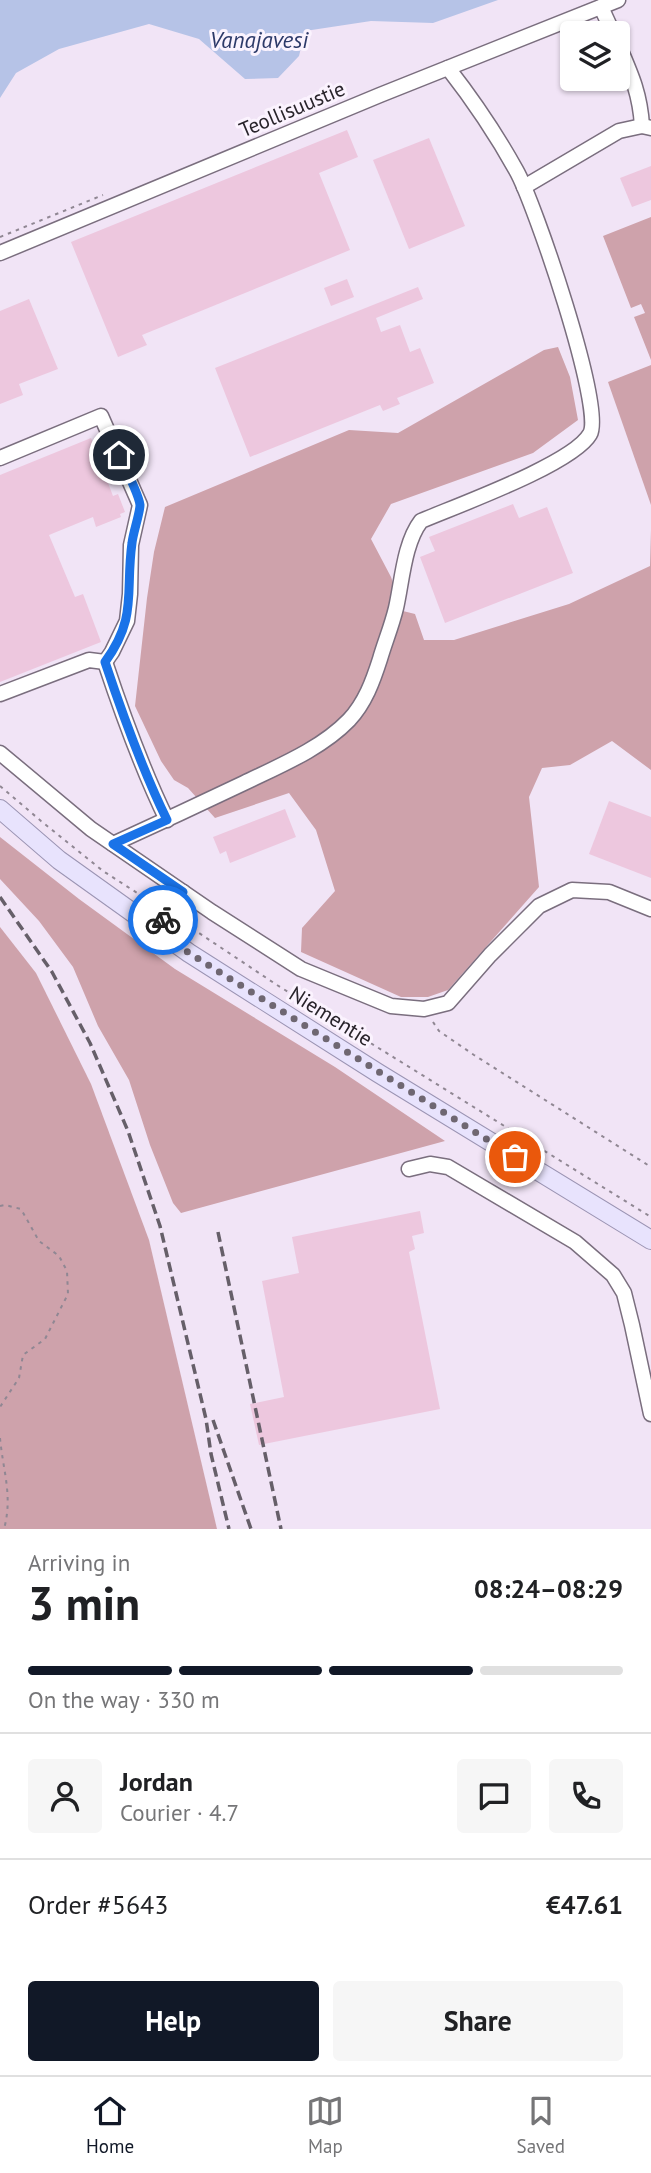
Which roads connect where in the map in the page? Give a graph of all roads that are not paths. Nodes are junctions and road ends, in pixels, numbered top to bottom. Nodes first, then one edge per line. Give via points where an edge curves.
1 (618, 0) edge
2 (601, 7) junction
3 (607, 21) edge
4 (447, 68) junction
5 (630, 72) edge
6 (647, 127) edge
7 (524, 187) junction
8 (0, 253) edge
9 (0, 458) edge
10 (105, 662) junction
11 (0, 694) edge
12 (0, 753) edge
13 (0, 809) edge
14 (167, 820) junction
15 (113, 844) junction
16 (183, 892) junction
17 (651, 909) edge
18 (156, 930) junction
19 (409, 1169) dead end
20 (651, 1240) edge
21 (651, 1414) edge

1 - 2 street, Teollisuustie
2 - 3 street
2 - 4 street, Teollisuustie
4 - 7 street via 477,106
4 - 8 street, Teollisuustie
5 - 6 street
6 - 7 street via 619,131
7 - 14 street via 541,226 578,346 592,431 585,442 539,471 421,521 406,557 396,610 371,686 362,704 333,735
9 - 10 street via 101,416 140,505 131,545 127,621
10 - 11 street via 89,660
10 - 14 street
12 - 15 street
13 - 18 main road, Niementie via 59,860
14 - 15 street
15 - 16 street
16 - 17 street via 301,970 391,1006 424,1010 448,1003 539,906 572,890 609,892
16 - 18 street
18 - 20 main road, Niementie
19 - 21 street via 429,1164 447,1167 575,1242 613,1275 624,1293

